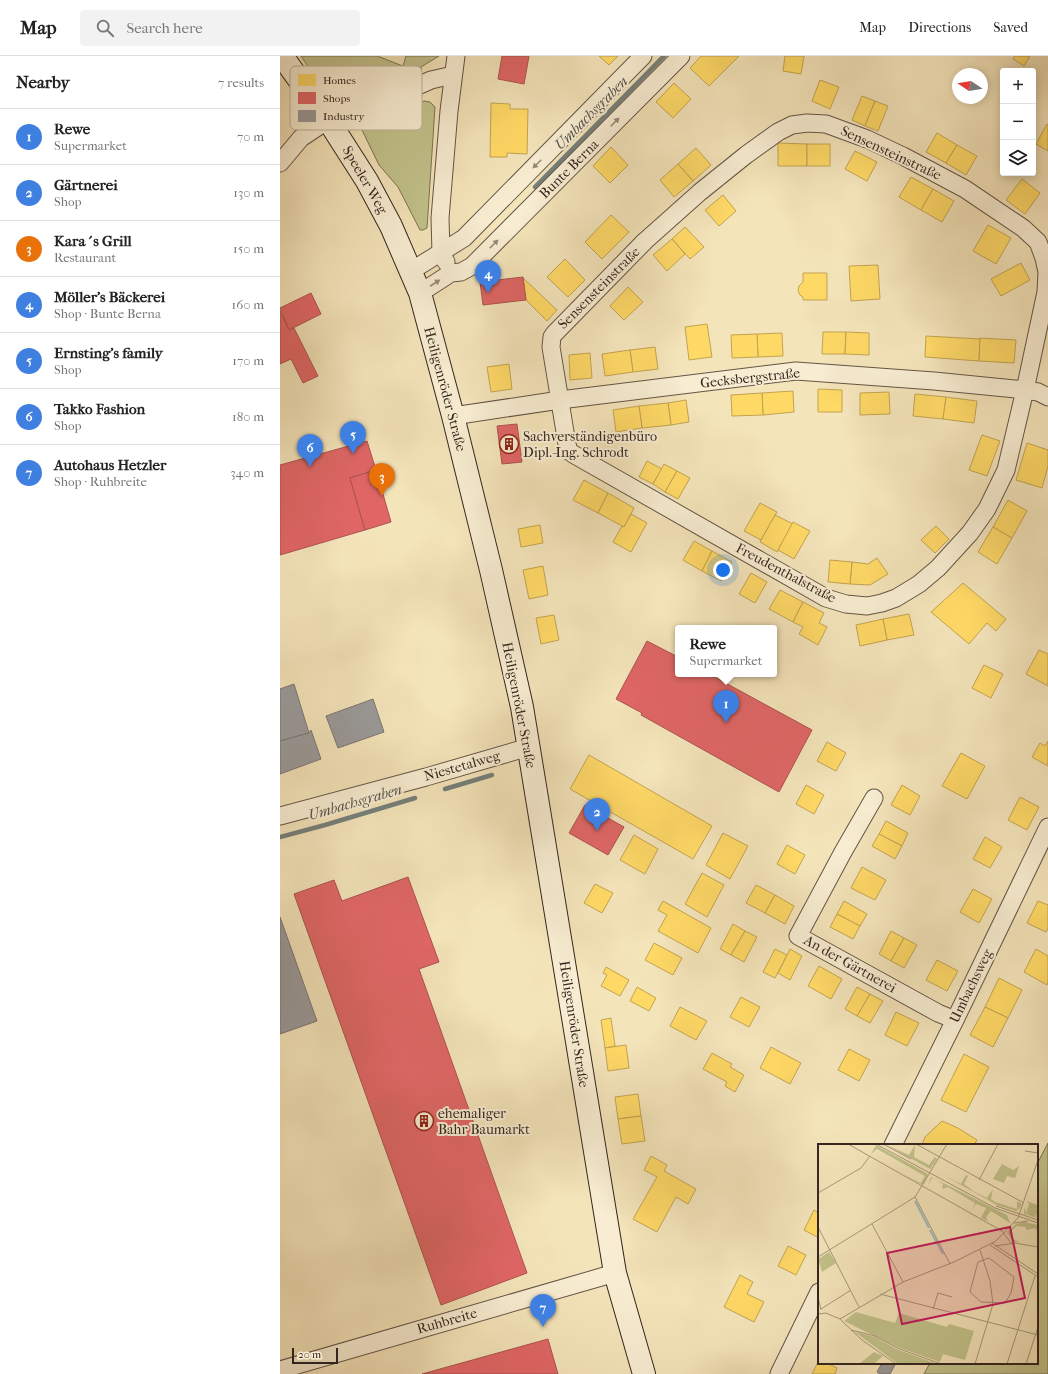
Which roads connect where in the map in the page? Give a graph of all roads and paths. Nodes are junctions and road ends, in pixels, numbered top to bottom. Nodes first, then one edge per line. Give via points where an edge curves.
1 (282, 56) edge
2 (456, 56) edge
3 (643, 56) edge
4 (681, 56) edge
5 (290, 67) edge
6 (453, 75) junction
7 (422, 84) edge
8 (313, 130) edge
9 (334, 130) edge
10 (280, 163) edge
11 (442, 253) junction
12 (411, 272) junction
13 (451, 273) junction
14 (420, 293) junction
15 (1025, 390) junction
16 (1048, 397) edge
17 (560, 400) junction
18 (453, 416) junction
19 (529, 747) junction
20 (874, 798) dead end
21 (280, 816) edge
22 (1048, 827) edge
23 (955, 1020) junction
24 (893, 1144) edge
25 (615, 1273) junction
26 (818, 1294) edge
27 (280, 1370) edge
28 (644, 1374) edge
29 (779, 1374) edge

1 - 5 street, Speeler Weg
2 - 6 street
3 -> 11 street, Bunte Berna via 464,238
13 -> 4 street, Bunte Berna via 461,272 472,266
6 - 7 street
6 - 11 street via 440,218
8 - 10 street via 301,138
9 - 12 street, Speeler Weg via 367,181 391,226
11 - 12 street, Bunte Berna
11 - 13 street
12 - 14 street, Speeler Weg
14 -> 13 street
14 - 18 street, Heiligenröder Straße
15 - 16 street, Gecksbergstraße
15 - 17 street, Gecksbergstraße via 796,371
15 - 17 street, Freudenthalstraße via 1006,470 987,509 970,533 938,568 919,584 889,600 867,606 846,604 826,598 573,454 567,444
15 - 17 street, Sensensteinstraße via 1046,292 1047,272 1038,242 1023,228 965,189 903,156 826,124 807,123 792,125 778,132 700,192 645,241 552,337 551,347
17 - 18 street, Gecksbergstraße
18 - 19 street, Heiligenröder Straße via 491,570
19 - 21 street, Niestetalweg
19 - 25 street, Heiligenröder Straße
20 - 23 street, An der Gärtnerei via 798,936
22 - 23 street, Umbachsweg
23 - 24 street, Umbachsweg
25 - 27 street, Ruhbreite
25 - 28 street, Heiligenröder Straße
26 - 29 street

